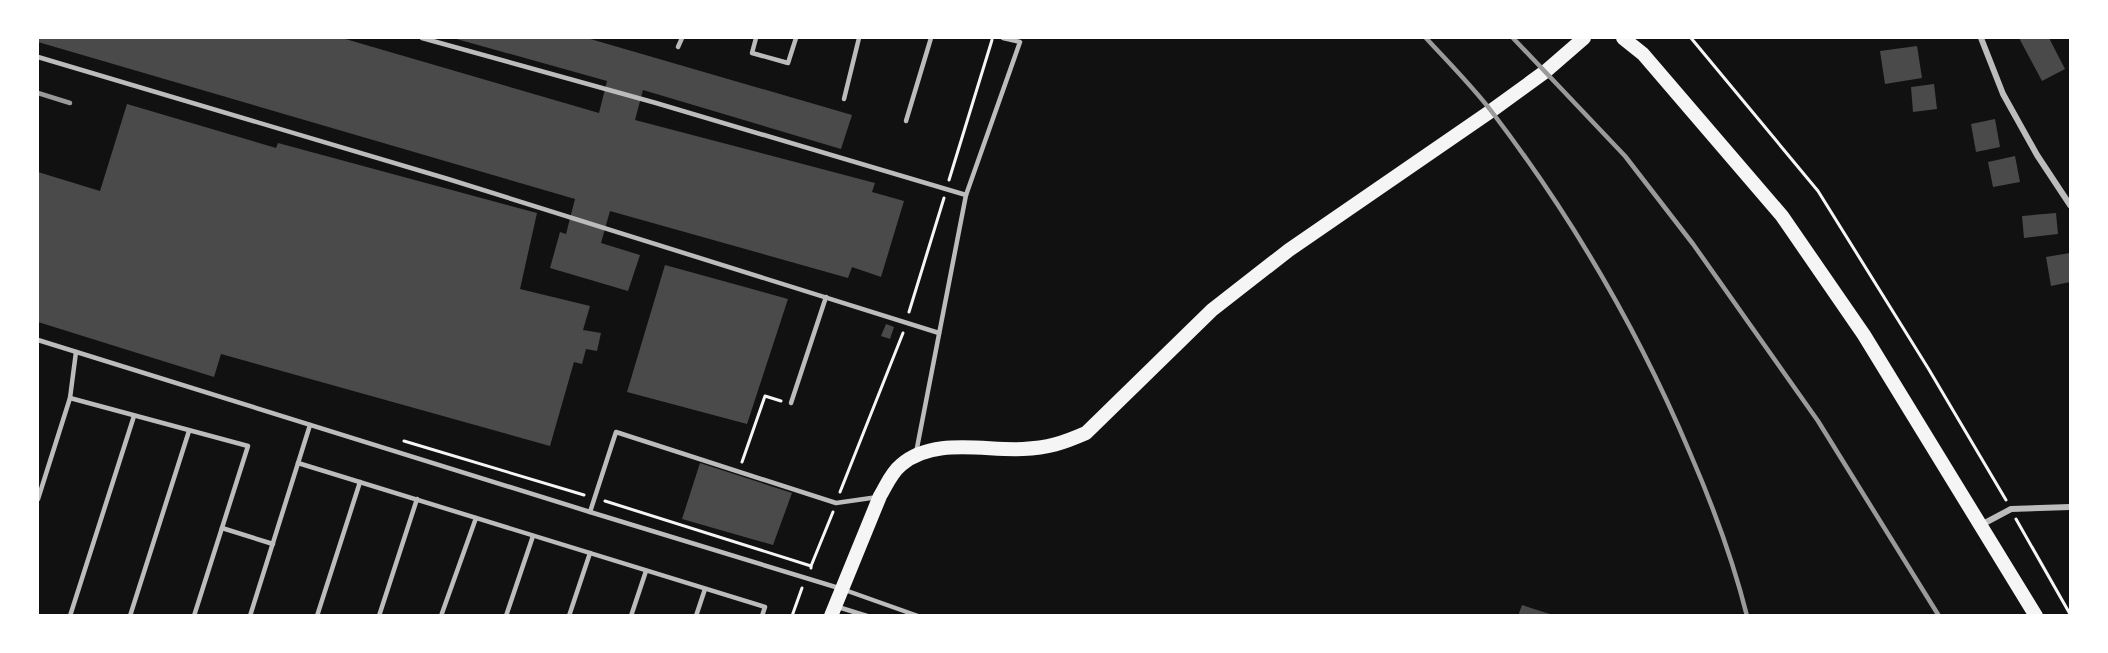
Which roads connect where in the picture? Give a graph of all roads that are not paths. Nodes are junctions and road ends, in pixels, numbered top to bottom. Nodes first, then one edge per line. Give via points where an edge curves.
1 (422, 38) edge
2 (682, 38) edge
3 (756, 38) edge
4 (796, 38) edge
5 (860, 38) edge
6 (931, 38) edge
7 (1003, 38) edge
8 (1584, 38) edge
9 (1623, 38) edge
10 (1980, 38) edge
11 (678, 47) dead end
12 (38, 57) edge
13 (844, 99) dead end
14 (906, 121) dead end
15 (966, 195) junction
16 (2070, 205) edge
17 (826, 297) junction
18 (939, 333) junction
19 (38, 340) edge
20 (76, 352) junction
21 (70, 398) junction
22 (791, 404) road end
23 (134, 416) junction
24 (310, 425) junction
25 (189, 431) junction
26 (915, 456) junction
27 (298, 463) junction
28 (360, 482) junction
29 (880, 496) junction
30 (417, 499) junction
31 (38, 500) edge
32 (2070, 507) edge
33 (590, 512) junction
34 (476, 518) junction
35 (1981, 525) junction
36 (222, 528) junction
37 (533, 536) junction
38 (273, 544) junction
39 (591, 553) junction
40 (646, 571) junction
41 (705, 589) junction
42 (842, 589) junction
43 (833, 611) edge
44 (70, 615) edge
45 (130, 615) edge
46 (194, 615) edge
47 (250, 615) edge
48 (317, 615) edge
49 (379, 615) edge
50 (441, 615) edge
51 (506, 615) edge
52 (569, 615) edge
53 (631, 615) edge
54 (696, 615) edge
55 (762, 615) edge
56 (867, 615) edge
57 (918, 615) edge
58 (2036, 615) edge

1 - 15 lane
2 - 11 lane
3 - 4 lane via 752,53 788,63
5 - 13 lane
6 - 14 lane
7 - 15 lane via 1020,42
8 - 26 main road via 1546,71 1289,250 1212,310 1086,433 1059,445 1023,449 948,448
9 - 35 main road via 1643,54 1782,216 1864,335
10 - 16 street via 2003,94
12 - 17 lane
15 - 18 lane
17 - 18 lane
17 - 22 lane
18 - 26 lane
19 - 20 lane
20 - 21 lane
20 - 24 lane
21 - 23 lane
21 - 31 lane
23 - 25 lane
23 - 44 lane
24 - 27 lane
24 - 33 lane
25 - 36 lane via 248,446
25 - 45 lane
26 - 29 main road via 900,465
27 - 28 lane
27 - 38 lane
28 - 30 lane
28 - 48 lane
29 - 33 lane via 836,503 616,432
29 - 42 main road
30 - 34 lane
30 - 49 lane
32 - 35 street via 2011,509
33 - 42 lane
34 - 37 lane
34 - 50 lane
35 - 58 main road
36 - 38 lane
36 - 46 lane
37 - 39 lane
37 - 51 lane
38 - 47 lane
39 - 40 lane
39 - 52 lane
40 - 41 lane
40 - 53 lane
41 - 54 lane
41 - 55 lane via 765,607
42 - 43 main road
42 - 57 lane
43 - 56 lane

